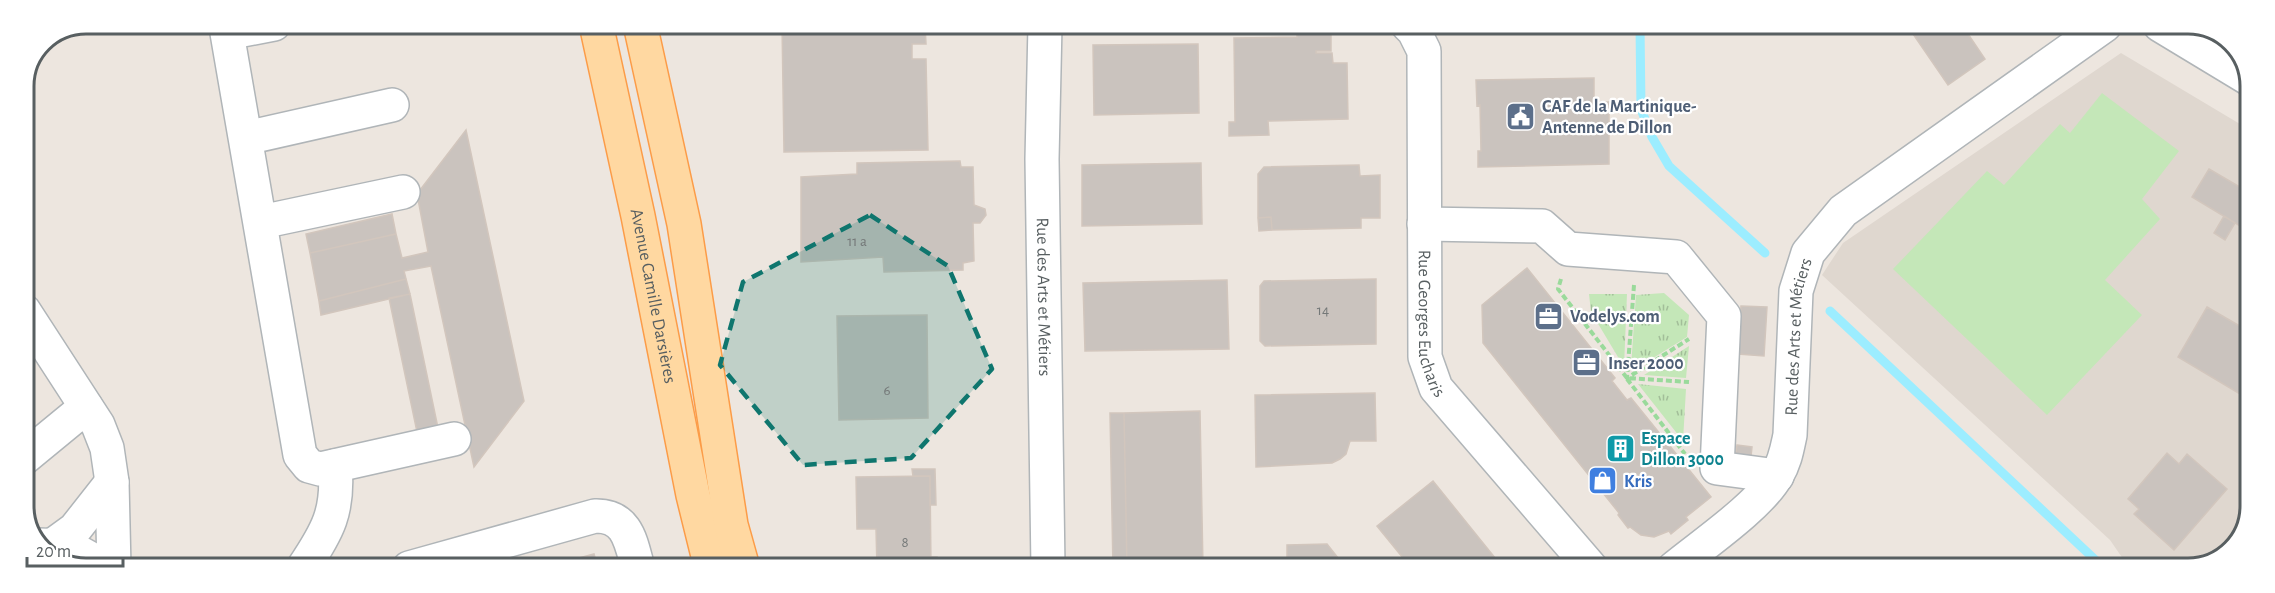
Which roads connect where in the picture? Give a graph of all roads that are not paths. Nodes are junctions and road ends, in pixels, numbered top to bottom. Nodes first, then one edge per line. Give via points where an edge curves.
1 (227, 34) edge
2 (598, 34) edge
3 (642, 34) edge
4 (1045, 34) edge
5 (1416, 34) edge
6 (2092, 34) edge
7 (2175, 34) edge
8 (2239, 73) edge
9 (392, 105) dead end
10 (246, 138) junction
11 (403, 192) dead end
12 (261, 222) junction
13 (1424, 224) junction
14 (35, 327) edge
15 (86, 407) junction
16 (454, 439) dead end
17 (35, 449) edge
18 (335, 466) junction
19 (1777, 476) junction
20 (112, 482) junction
21 (50, 543) edge
22 (55, 547) edge
23 (86, 558) edge
24 (114, 558) edge
25 (310, 558) edge
26 (446, 558) edge
27 (635, 558) edge
28 (709, 558) edge
29 (740, 558) edge
30 (1048, 558) edge
31 (1583, 558) edge
32 (1686, 558) edge

1 - 10 street
2 - 28 main road, Avenue Camille Darsières
3 - 29 main road, Avenue Camille Darsières via 684,224 731,525
4 - 30 street, Rue des Arts et Métiers via 1042,159
5 - 13 street, Rue Georges Eucharis via 1424,51
6 - 19 street, Rue des Arts et Métiers via 1843,211 1808,253 1796,291 1790,435 1786,458
7 - 8 street
9 - 10 street
10 - 12 street
11 - 12 street
12 - 18 street via 300,455 309,466
13 - 19 street via 1542,226 1568,249 1676,257 1724,316 1717,468
13 - 31 street, Rue Georges Eucharis via 1425,357 1436,388
14 - 15 street
15 - 17 street
15 - 20 street via 107,448
16 - 18 street
18 - 25 street via 334,510
19 - 32 street, Rue des Arts et Métiers via 1752,504
20 - 21 street via 75,529
20 - 24 street
22 - 23 street via 76,551
26 - 27 street via 595,516 615,519 624,528

